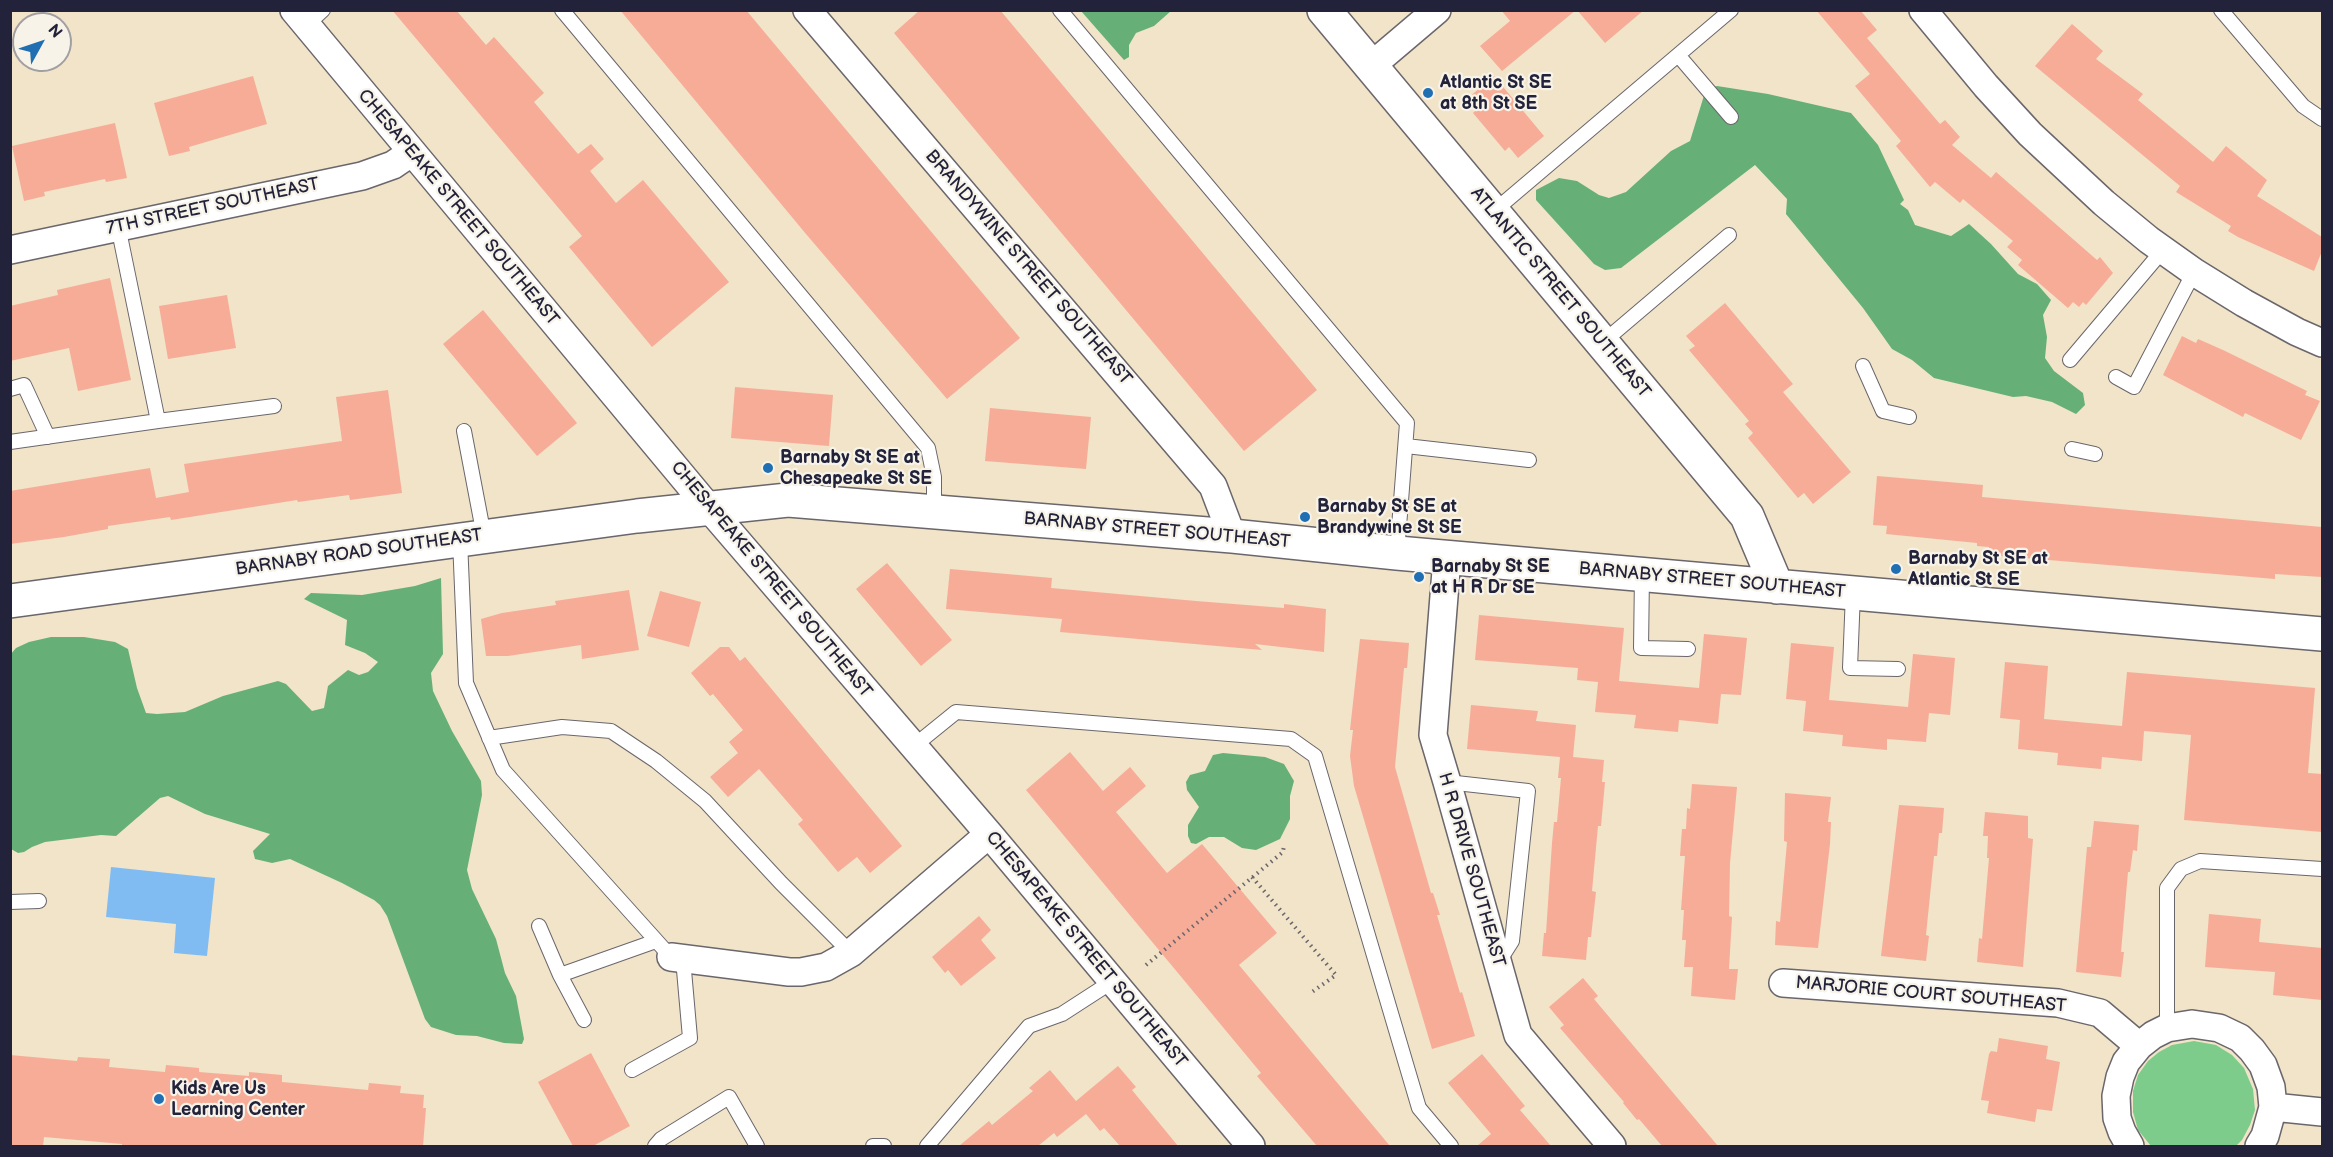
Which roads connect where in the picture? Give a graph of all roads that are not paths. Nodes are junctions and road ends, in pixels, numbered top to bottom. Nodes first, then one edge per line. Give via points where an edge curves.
1 (562, 10) edge
2 (807, 10) edge
3 (1060, 10) edge
4 (1324, 10) edge
5 (1437, 10) edge
6 (1731, 10) edge
7 (1923, 10) edge
8 (2222, 10) edge
9 (308, 16) edge
10 (1678, 55) junction
11 (1371, 66) junction
12 (1731, 117) dead end
13 (2322, 119) edge
14 (412, 152) junction
15 (1493, 212) junction
16 (118, 226) junction
17 (1729, 235) dead end
18 (2163, 249) junction
19 (10, 250) edge
20 (2194, 272) junction
21 (1602, 343) junction
22 (2322, 343) edge
23 (2070, 360) dead end
24 (1863, 366) dead end
25 (2116, 377) dead end
26 (10, 389) edge
27 (274, 406) dead end
28 (1909, 417) dead end
29 (158, 422) junction
30 (464, 431) dead end
31 (48, 437) junction
32 (10, 442) edge
33 (1406, 446) junction
34 (2072, 449) dead end
35 (2095, 454) dead end
36 (1529, 460) dead end
37 (708, 507) junction
38 (934, 512) junction
39 (1232, 536) junction
40 (472, 538) junction
41 (1397, 553) junction
42 (1447, 558) junction
43 (1642, 575) junction
44 (1777, 587) junction
45 (1853, 593) junction
46 (10, 601) edge
47 (2322, 634) edge
48 (1688, 649) dead end
49 (1898, 669) dead end
50 (489, 738) junction
51 (914, 746) junction
52 (1447, 782) junction
53 (989, 834) junction
54 (2322, 869) edge
55 (39, 901) dead end
56 (10, 902) edge
57 (539, 927) dead end
58 (670, 952) junction
59 (851, 953) junction
60 (1498, 963) junction
61 (560, 975) junction
62 (1113, 981) junction
63 (1783, 983) dead end
64 (584, 1020) dead end
65 (2167, 1028) junction
66 (2139, 1046) junction
67 (632, 1070) dead end
68 (2273, 1107) junction
69 (2322, 1112) edge
70 (655, 1146) edge
71 (757, 1146) edge
72 (873, 1146) edge
73 (884, 1146) edge
74 (927, 1146) edge
75 (1251, 1146) edge
76 (1451, 1146) edge
77 (1612, 1146) edge
78 (2130, 1146) edge
79 (2259, 1146) edge

1 - 38 lane via 928,448 934,477
2 - 39 street, BRANDYWINE STREET SOUTHEAST via 1213,486
3 - 33 lane via 1407,423
4 - 11 street, ATLANTIC STREET SOUTHEAST
5 - 11 street
6 - 10 lane
7 - 18 street via 2030,134 2104,203
8 - 13 lane via 2302,106
9 - 14 street, CHESAPEAKE STREET SOUTHEAST
10 - 12 lane
10 - 15 lane
11 - 15 street, ATLANTIC STREET SOUTHEAST
14 - 16 street, 7TH STREET SOUTHEAST via 393,165 362,176
14 - 37 street, CHESAPEAKE STREET SOUTHEAST
15 - 21 street, ATLANTIC STREET SOUTHEAST
16 - 19 street, 7TH STREET SOUTHEAST
16 - 29 lane
17 - 21 lane
18 - 20 street
18 - 23 lane
20 - 22 street
20 - 25 lane via 2134,387
21 - 44 street, ATLANTIC STREET SOUTHEAST via 1748,516
24 - 28 lane via 1883,411
26 - 31 lane via 24,385
27 - 29 lane
29 - 31 lane
30 - 40 lane
31 - 32 lane
33 - 36 lane
33 - 41 lane
34 - 35 lane
37 - 38 street, BARNABY STREET SOUTHEAST via 788,500
37 - 40 street, BARNABY ROAD SOUTHEAST
37 - 51 street, CHESAPEAKE STREET SOUTHEAST
38 - 39 street, BARNABY STREET SOUTHEAST
39 - 41 street, BARNABY STREET SOUTHEAST
40 - 46 street, BARNABY ROAD SOUTHEAST
40 - 50 lane via 466,683
41 - 42 street, BARNABY STREET SOUTHEAST
42 - 43 street, BARNABY STREET SOUTHEAST
42 - 52 street, H R DRIVE SOUTHEAST via 1433,735
43 - 44 street, BARNABY STREET SOUTHEAST
43 - 48 lane via 1641,648
44 - 45 street, BARNABY STREET SOUTHEAST
45 - 47 street, BARNABY STREET SOUTHEAST
45 - 49 lane via 1850,668
50 - 58 lane via 503,770
50 - 59 lane via 562,727 611,730 705,801
51 - 53 street, CHESAPEAKE STREET SOUTHEAST
51 - 76 lane via 956,712 1290,739 1315,756 1419,1108
52 - 60 street, H R DRIVE SOUTHEAST
52 - 60 lane via 1528,791 1512,941
53 - 59 street
53 - 62 street, CHESAPEAKE STREET SOUTHEAST
54 - 65 lane via 2200,861 2181,869 2168,888
55 - 56 lane
57 - 61 lane
58 - 59 street via 801,972 826,967
58 - 61 lane
58 - 67 lane via 690,1038
60 - 77 street, H R DRIVE SOUTHEAST via 1518,1035
61 - 64 lane
62 - 74 lane via 1062,1014 1029,1026
62 - 75 street, CHESAPEAKE STREET SOUTHEAST
63 - 66 street, MARJORIE COURT SOUTHEAST via 2058,1003 2100,1013
65 - 66 street
65 - 68 street via 2207,1025 2240,1038 2263,1065
66 - 78 street via 2126,1062 2116,1096 2117,1118
68 - 69 street
68 - 79 street
70 - 71 lane via 729,1097
72 - 73 lane

